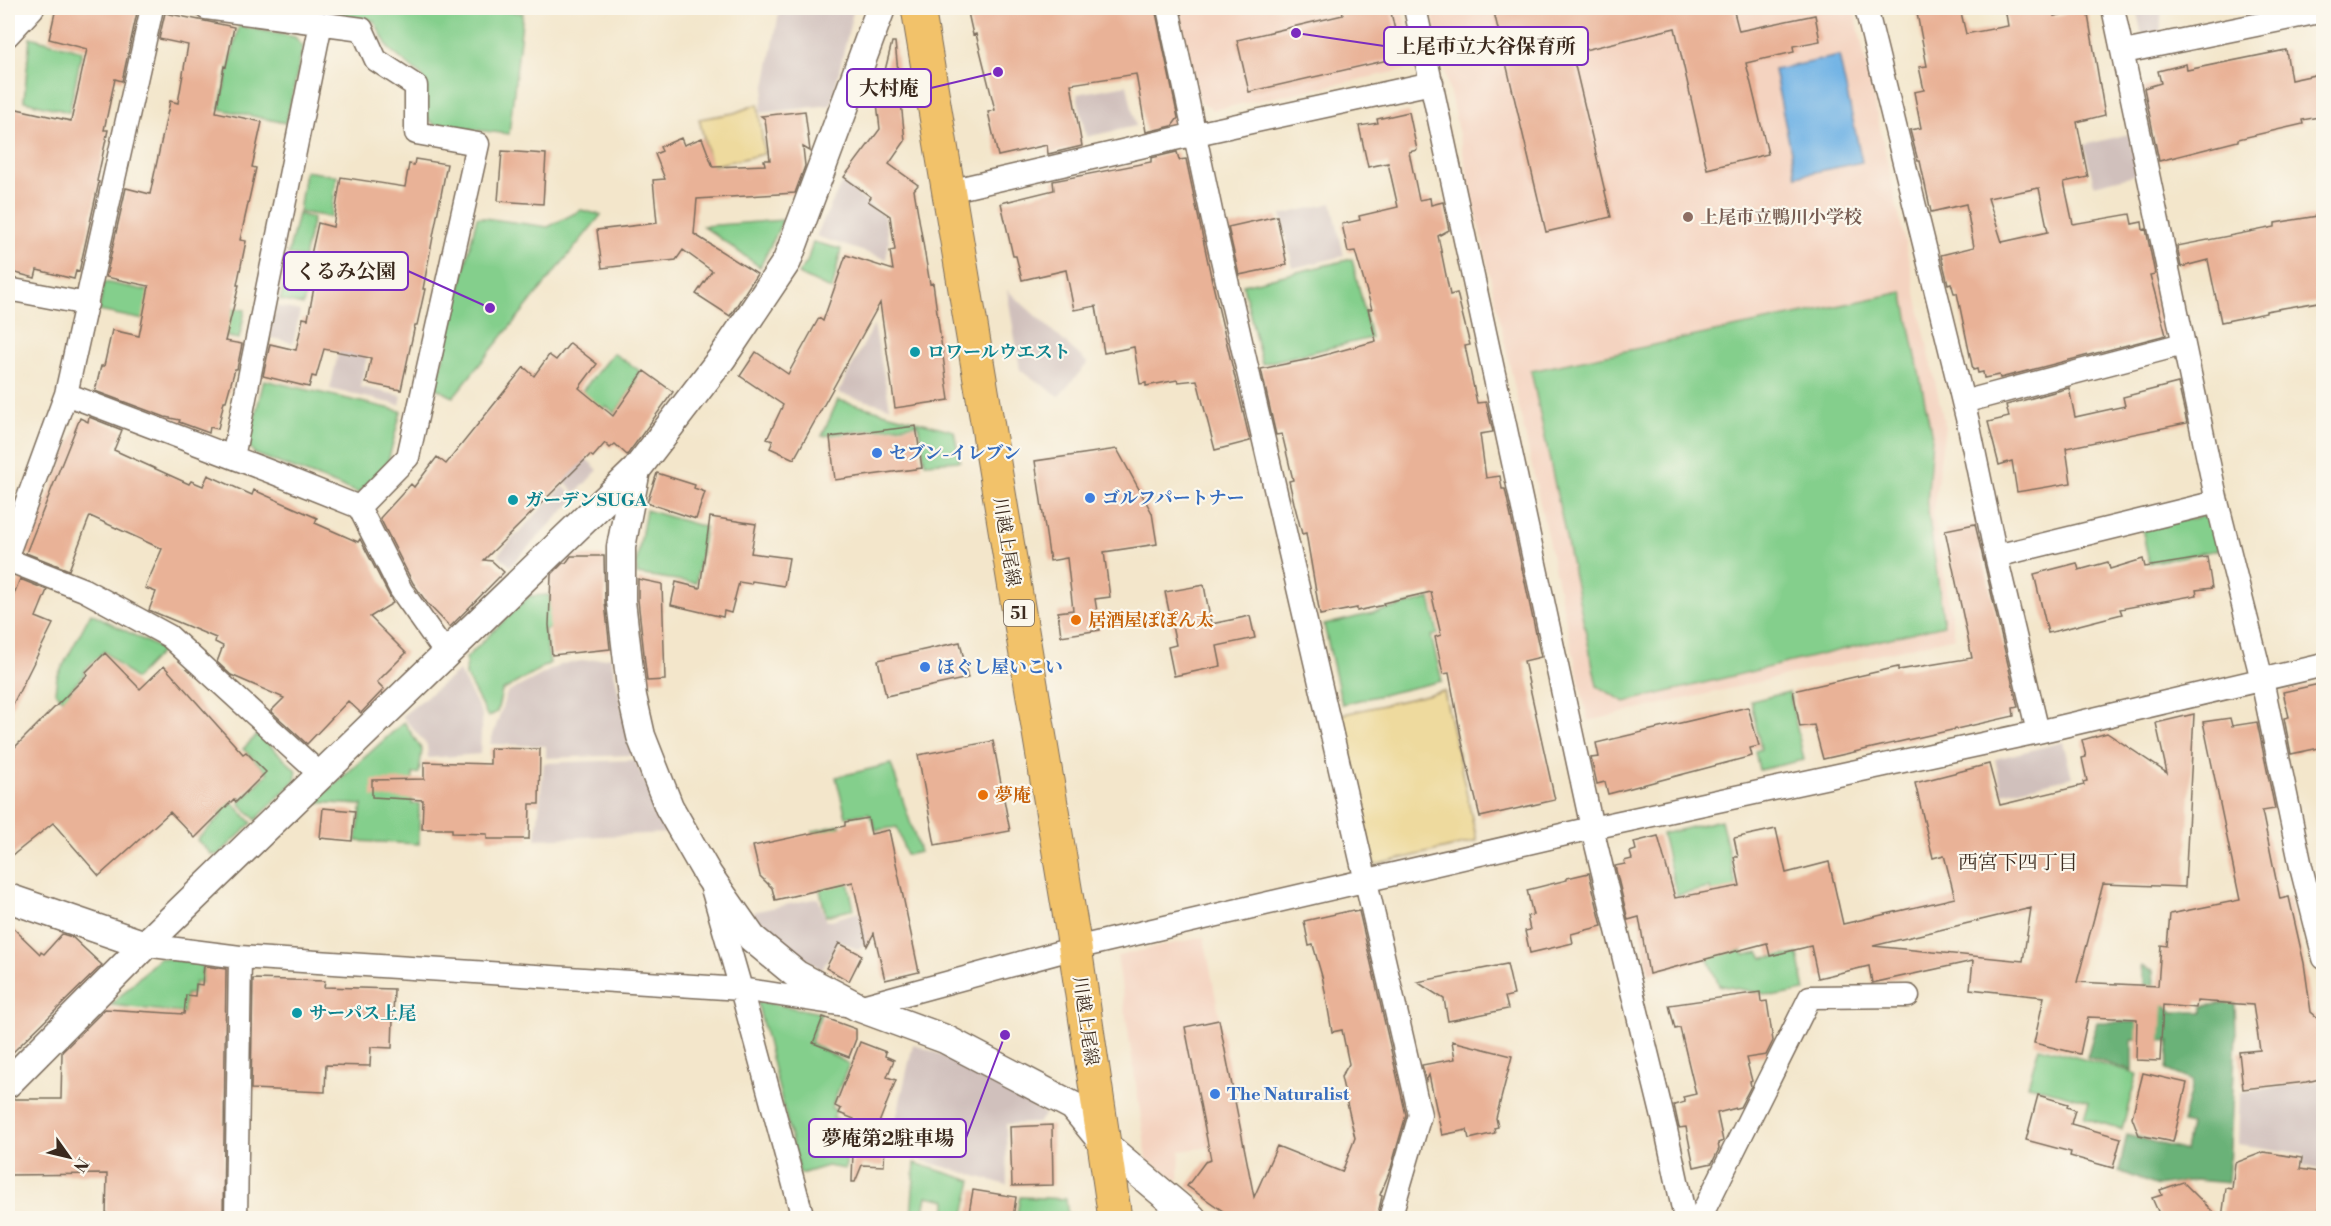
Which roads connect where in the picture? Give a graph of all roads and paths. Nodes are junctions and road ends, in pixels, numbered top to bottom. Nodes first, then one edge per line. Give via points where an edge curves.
1 (33, 8) edge
2 (152, 8) edge
3 (206, 8) edge
4 (881, 8) edge
5 (918, 8) edge
6 (1168, 8) edge
7 (1415, 8) edge
8 (1866, 8) edge
9 (2113, 8) edge
10 (2324, 11) edge
11 (321, 23) junction
12 (8, 35) edge
13 (2124, 52) junction
14 (1432, 83) junction
15 (1196, 134) junction
16 (949, 191) junction
17 (8, 289) edge
18 (87, 304) junction
19 (2183, 344) junction
20 (66, 394) junction
21 (1963, 402) junction
22 (233, 457) junction
23 (636, 470) junction
24 (2217, 502) junction
25 (359, 507) junction
26 (8, 553) edge
27 (1996, 556) junction
28 (8, 560) edge
29 (447, 655) junction
30 (2324, 665) edge
31 (2262, 680) junction
32 (2037, 732) junction
33 (320, 774) junction
34 (1592, 828) junction
35 (708, 875) junction
36 (1367, 881) junction
37 (8, 898) edge
38 (145, 945) junction
39 (1075, 948) junction
40 (240, 957) junction
41 (2324, 958) edge
42 (741, 989) junction
43 (1908, 996) dead end
44 (858, 1007) junction
45 (8, 1083) edge
46 (1104, 1144) junction
47 (236, 1218) edge
48 (803, 1218) edge
49 (1115, 1218) edge
50 (1192, 1218) edge
51 (1390, 1218) edge
52 (1685, 1218) edge
53 (1700, 1218) edge

1 - 12 street
2 - 18 street
3 - 11 street
4 - 23 street via 787,261 722,358
5 - 16 main road, 川越上尾線 / 51
6 - 15 street
7 - 14 street
8 - 21 street
9 - 13 street
10 - 13 street
11 - 22 street
11 - 25 street via 362,29 376,60 416,86 416,133 478,144 408,457
13 - 19 street
14 - 15 street
14 - 34 street
15 - 16 street
15 - 36 street
16 - 39 main road, 川越上尾線 / 51
17 - 18 street
18 - 20 street
19 - 21 street
19 - 24 street
20 - 22 street
20 - 26 street
21 - 27 street
22 - 25 street
23 - 29 street
23 - 35 street via 621,547 621,602 632,696 641,736 669,807
24 - 27 street
24 - 31 street
25 - 29 street via 401,590
27 - 32 street
28 - 33 street via 84,590 169,636
29 - 33 street
30 - 31 street
31 - 32 street
31 - 41 street
32 - 34 street
33 - 38 street
34 - 36 street
34 - 52 street
35 - 42 street
35 - 44 street via 752,938 797,975
36 - 39 street
36 - 51 street via 1420,1114
37 - 38 street
38 - 40 street
38 - 45 street
39 - 44 street
39 - 46 main road, 川越上尾線 / 51
40 - 42 street
40 - 47 street
42 - 44 street
42 - 48 street
43 - 53 street via 1810,998
44 - 46 street via 945,1039 1073,1106
46 - 49 main road, 川越上尾線 / 51
46 - 50 street

